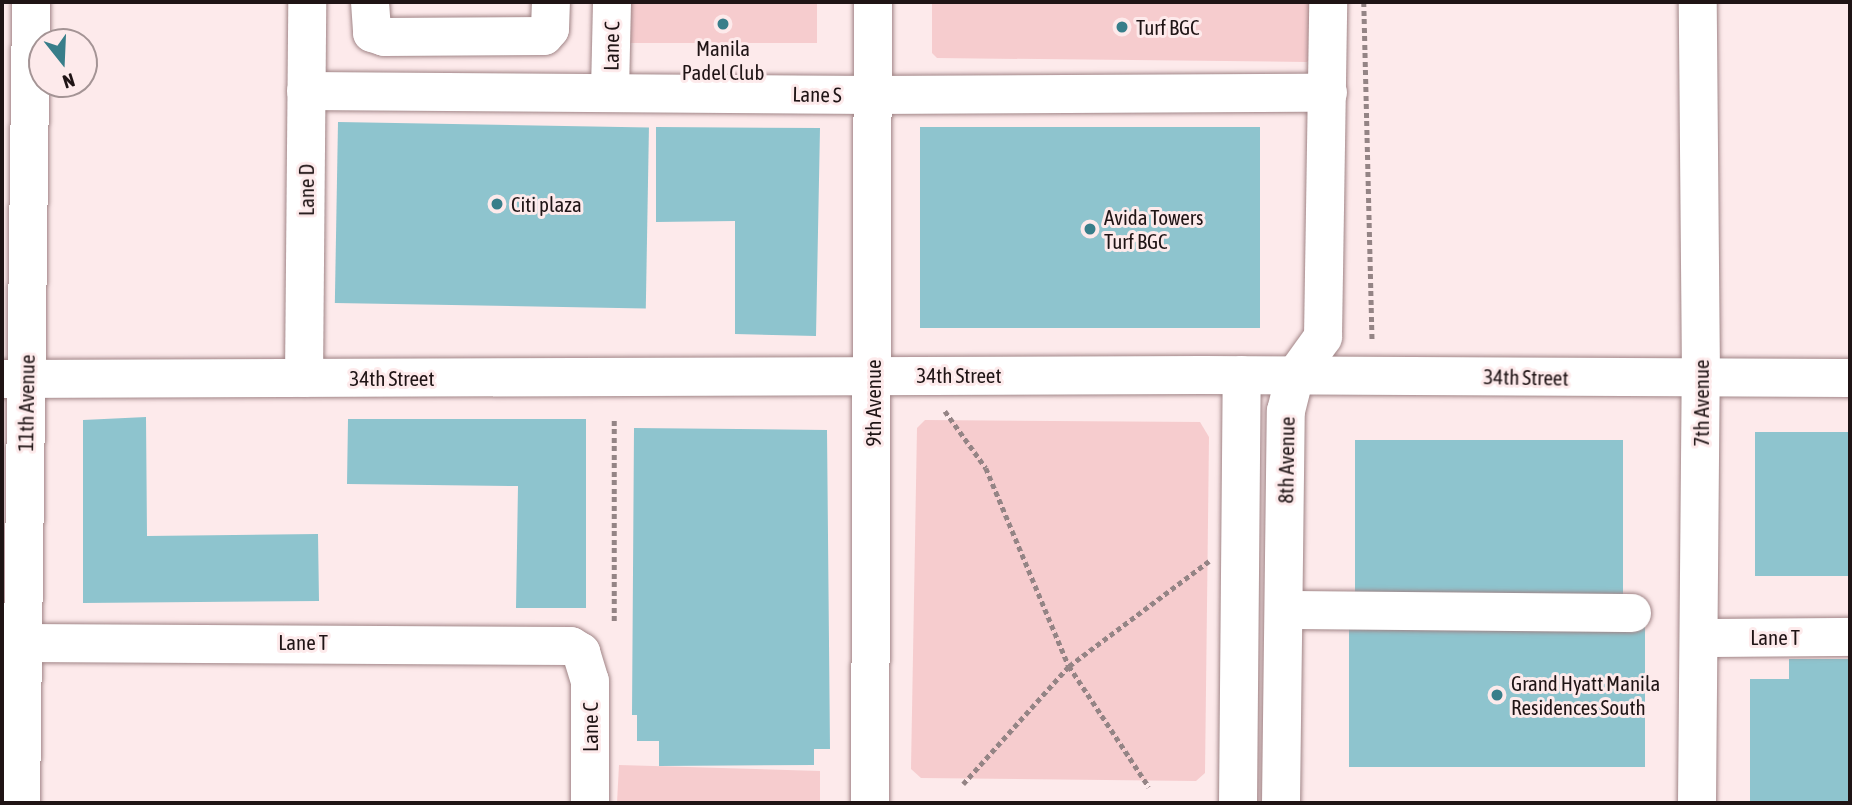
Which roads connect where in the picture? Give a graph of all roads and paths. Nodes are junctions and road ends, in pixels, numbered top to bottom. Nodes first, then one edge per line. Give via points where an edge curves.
1 (31, 2) edge
2 (307, 2) edge
3 (370, 2) edge
4 (551, 2) edge
5 (612, 2) edge
6 (873, 2) edge
7 (1328, 2) edge
8 (1364, 2) edge
9 (1698, 2) edge
10 (306, 91) junction
11 (610, 91) junction
12 (1328, 93) junction
13 (873, 95) junction
14 (1373, 339) dead end
15 (873, 375) junction
16 (1242, 375) junction
17 (1295, 376) junction
18 (1701, 377) junction
19 (1850, 377) edge
20 (304, 378) junction
21 (14, 379) edge
22 (945, 411) dead end
23 (614, 419) dead end
24 (1216, 556) dead end
25 (1284, 610) junction
26 (1632, 613) dead end
27 (614, 621) dead end
28 (1850, 636) edge
29 (1699, 638) junction
30 (24, 643) junction
31 (581, 652) joint
32 (1069, 666) junction
33 (963, 784) dead end
34 (1149, 787) dead end
35 (21, 803) edge
36 (590, 803) edge
37 (870, 803) edge
38 (1238, 803) edge
39 (1281, 803) edge
40 (1697, 803) edge

1 - 21 street, 11th Avenue
2 - 10 street, Lane D
3 - 4 street via 372,33 384,37 544,36 550,32
5 - 11 street, Lane C
6 - 13 street, 9th Avenue
7 - 12 street, 8th Avenue
8 - 14 path
9 - 18 street, 7th Avenue
10 - 11 street, Lane S
10 - 20 street, Lane D
11 - 13 street, Lane S
12 - 13 street, Lane S
12 - 17 street, 8th Avenue via 1323,337
13 - 15 street, 9th Avenue
15 - 16 street, 34th Street
15 - 20 street, 34th Street
15 - 37 street, 9th Avenue
16 - 17 street, 34th Street
16 - 38 street
17 - 18 street, 34th Street
17 - 25 street, 8th Avenue via 1286,411
18 - 19 street, 34th Street
18 - 29 street, 7th Avenue
20 - 21 street, 34th Street
21 - 30 street, 11th Avenue
22 - 32 path via 986,468
23 - 27 path
24 - 32 path
25 - 26 street
25 - 39 street, 8th Avenue
28 - 29 street, Lane T
29 - 40 street, 7th Avenue
30 - 31 street, Lane T via 556,643
30 - 35 street, 11th Avenue
31 - 36 street, Lane C via 590,681
32 - 33 path
32 - 34 path

